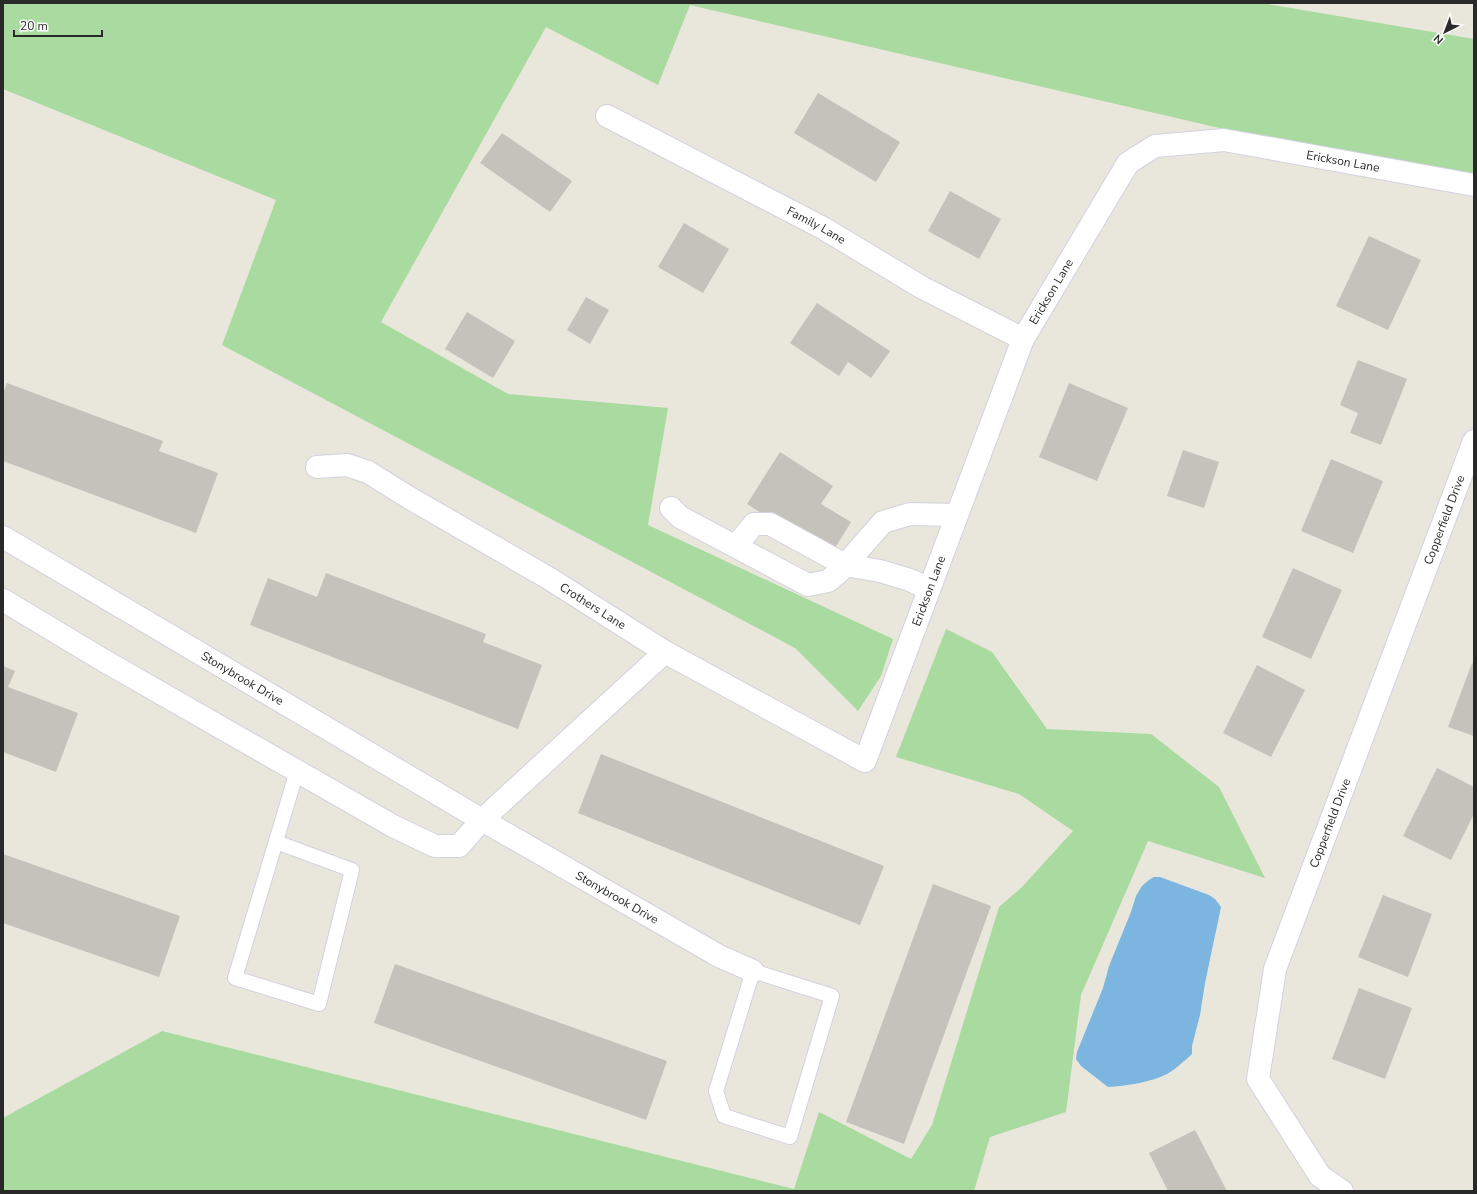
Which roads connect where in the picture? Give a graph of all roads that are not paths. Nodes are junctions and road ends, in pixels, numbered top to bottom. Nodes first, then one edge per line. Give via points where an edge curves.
1 (607, 116) dead end
2 (1474, 185) edge
3 (1023, 339) junction
4 (1474, 441) edge
5 (318, 466) dead end
6 (671, 508) dead end
7 (957, 515) junction
8 (3, 537) edge
9 (736, 546) junction
10 (845, 565) junction
11 (929, 590) junction
12 (3, 600) edge
13 (665, 652) junction
14 (865, 761) joint
15 (297, 771) junction
16 (482, 820) junction
17 (276, 842) junction
18 (754, 971) junction
19 (1342, 1191) edge

1 - 3 street, Family Lane via 824,228 923,288
2 - 3 street, Erickson Lane via 1224,140 1155,146 1128,163
3 - 7 street, Erickson Lane
4 - 19 street, Copperfield Drive via 1275,969 1258,1079 1320,1176
5 - 13 street, Crothers Lane via 347,465 368,472 550,579
6 - 9 street via 680,517
7 - 10 street via 910,514 883,522
7 - 11 street, Erickson Lane
8 - 16 street, Stonybrook Drive
9 - 10 street via 808,585 828,581
9 - 10 street via 754,524 770,524
10 - 11 street via 880,571 910,580
11 - 14 street, Erickson Lane
12 - 15 street via 102,660
13 - 14 street, Crothers Lane
13 - 16 street
15 - 16 street via 393,826 435,846 459,846
15 - 17 lane
16 - 18 street, Stonybrook Drive via 720,956
17 - 17 lane via 352,870 319,1004 235,978
18 - 18 lane via 716,1091 724,1116 790,1137 832,996

